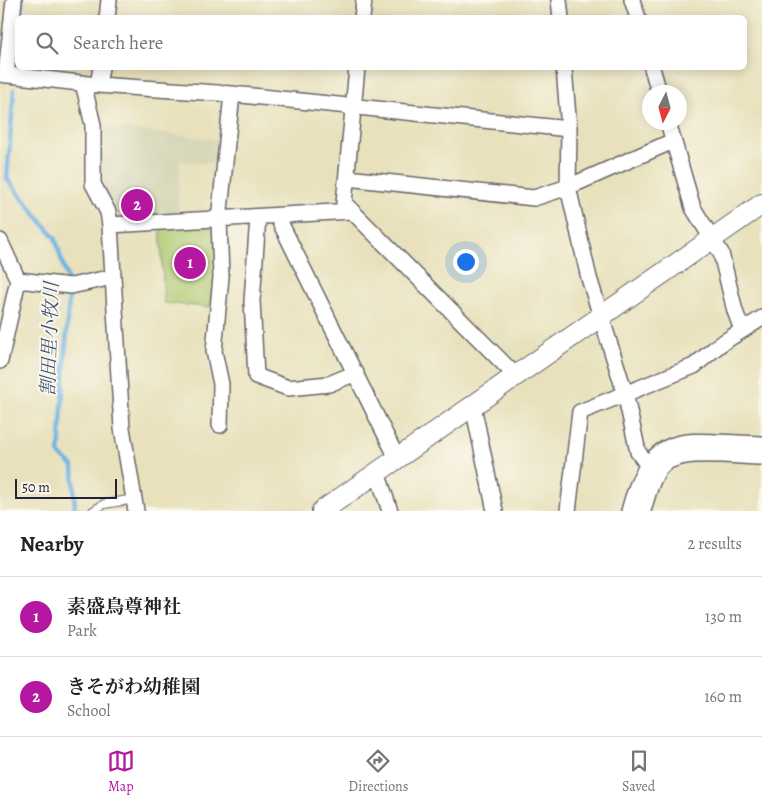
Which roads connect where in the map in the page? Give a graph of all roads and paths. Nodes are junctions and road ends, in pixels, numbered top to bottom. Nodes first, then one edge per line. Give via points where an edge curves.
1 (14, 0) edge
2 (109, 0) edge
3 (364, 0) edge
4 (559, 0) edge
5 (632, 0) edge
6 (107, 15) edge
7 (362, 15) edge
8 (560, 15) edge
9 (637, 15) edge
10 (100, 70) edge
11 (357, 70) edge
12 (564, 70) edge
13 (653, 70) edge
14 (3, 75) edge
15 (83, 84) junction
16 (98, 85) junction
17 (657, 85) edge
18 (232, 94) junction
19 (353, 107) junction
20 (568, 130) junction
21 (670, 130) edge
22 (674, 142) junction
23 (347, 178) junction
24 (568, 188) junction
25 (762, 204) edge
26 (352, 211) junction
27 (277, 216) junction
28 (258, 217) junction
29 (219, 220) junction
30 (110, 225) junction
31 (712, 239) junction
32 (0, 241) edge
33 (5, 262) edge
34 (113, 277) junction
35 (18, 280) junction
36 (602, 316) junction
37 (762, 318) edge
38 (742, 330) junction
39 (0, 361) edge
40 (356, 374) junction
41 (515, 375) junction
42 (625, 393) junction
43 (472, 406) junction
44 (220, 425) dead end
45 (762, 444) edge
46 (397, 458) junction
47 (762, 458) edge
48 (647, 464) junction
49 (377, 472) junction
50 (135, 505) edge
51 (93, 511) edge
52 (322, 511) edge
53 (390, 511) edge
54 (495, 511) edge
55 (568, 511) edge
56 (629, 511) edge
57 (643, 511) edge

1 - 14 street
2 - 6 street
3 - 7 street
4 - 8 street
5 - 9 street
10 - 16 street
11 - 19 street
12 - 20 street
13 - 17 street
14 - 15 street
15 - 16 street
15 - 30 street via 93,125 93,184 108,212
16 - 18 street
18 - 19 street
18 - 29 street
19 - 20 street
19 - 23 street
20 - 24 street
21 - 22 street
22 - 24 street
22 - 31 street via 693,208
23 - 24 street via 534,198
23 - 26 street via 344,203
24 - 36 street via 589,278
25 - 31 street
26 - 27 street
26 - 41 street
27 - 28 street
27 - 40 street
28 - 29 street
28 - 40 street via 252,301 256,376 288,388 329,384
29 - 30 street
29 - 44 street via 221,277 214,351 221,384
30 - 34 street
31 - 36 street
31 - 38 street via 721,254
32 - 33 street
33 - 35 street
34 - 35 street via 68,286
34 - 50 street via 122,428
35 - 39 street
36 - 41 street
36 - 42 street
37 - 38 street
38 - 42 street via 694,366
40 - 46 street
41 - 43 street
42 - 48 street via 638,452
42 - 55 street via 580,412
43 - 46 street
43 - 54 street
45 - 48 street via 685,442 664,448
46 - 49 street
47 - 57 street via 690,455 671,458 660,468
48 - 56 street
49 - 52 street
49 - 53 street
50 - 51 lane via 104,504

